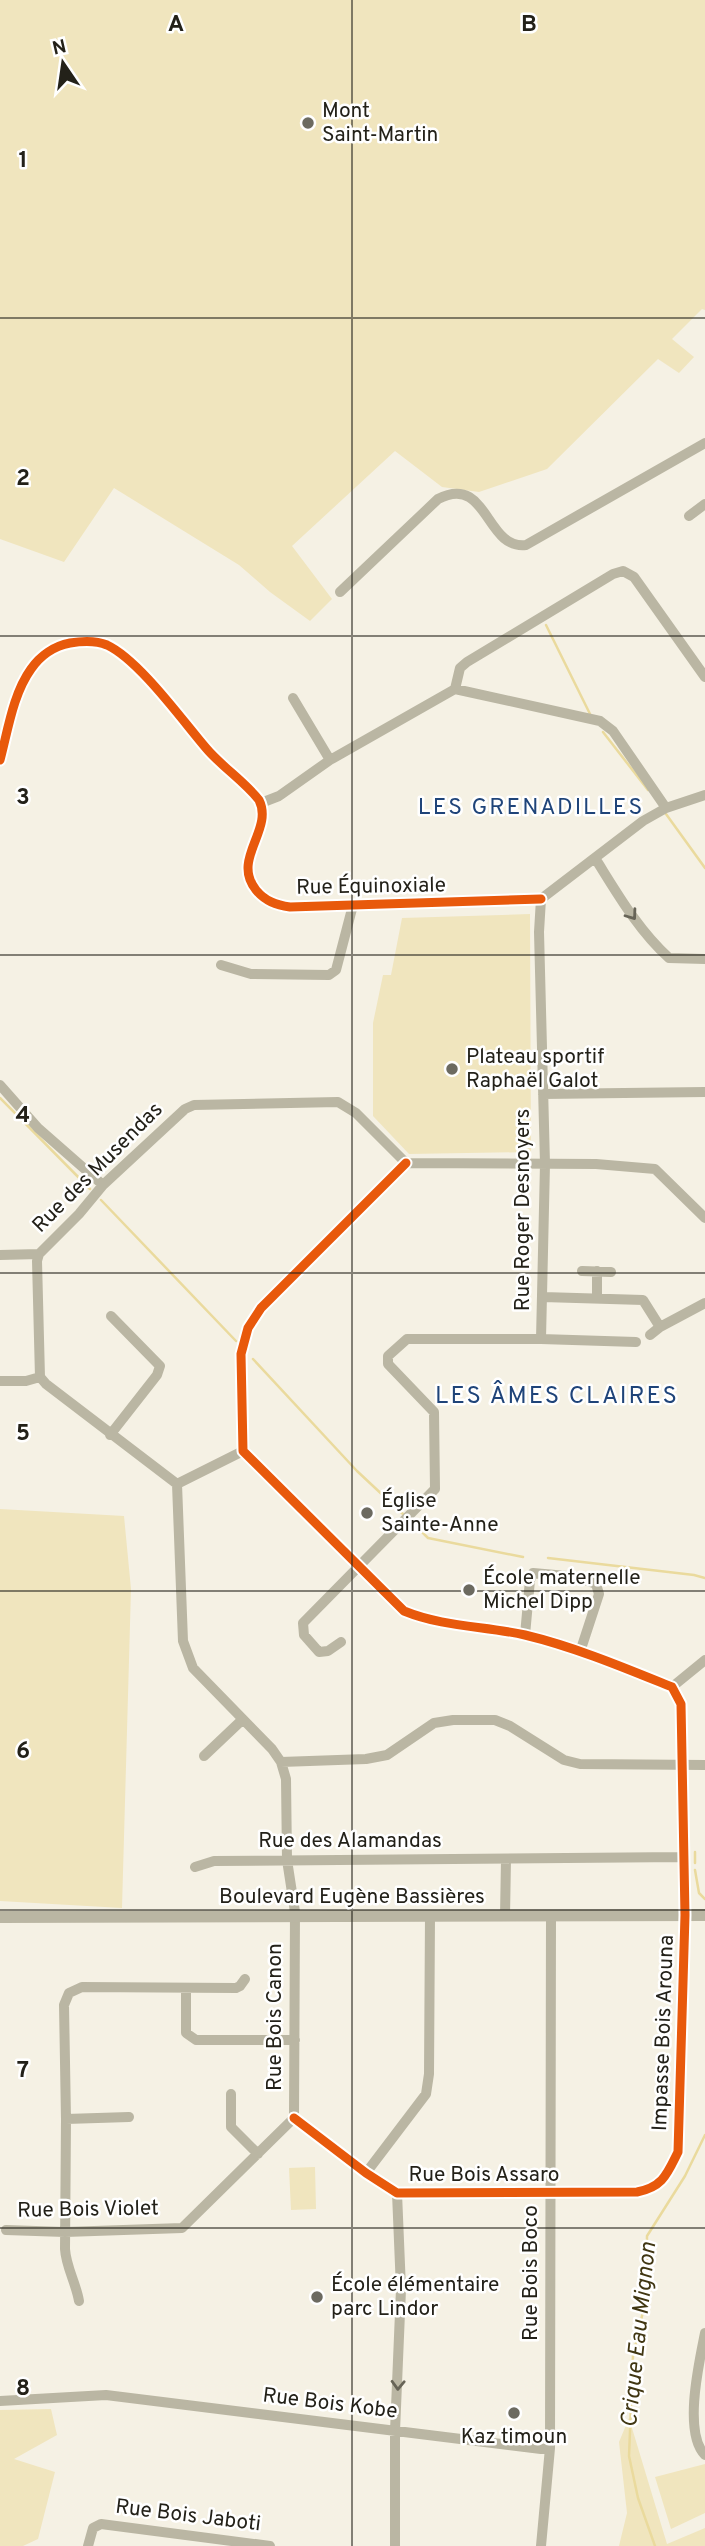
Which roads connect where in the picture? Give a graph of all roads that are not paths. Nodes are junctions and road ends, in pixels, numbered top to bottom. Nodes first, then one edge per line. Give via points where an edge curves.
1 (705, 443) edge
2 (705, 505) edge
3 (689, 516) dead end
4 (340, 592) dead end
5 (705, 677) edge
6 (455, 689) junction
7 (292, 698) dead end
8 (0, 760) edge
9 (330, 760) junction
10 (705, 795) edge
11 (261, 803) junction
12 (666, 808) junction
13 (595, 858) junction
14 (541, 899) junction
15 (353, 905) junction
16 (705, 959) edge
17 (221, 965) dead end
18 (0, 1085) edge
19 (705, 1092) edge
20 (543, 1094) junction
21 (406, 1163) junction
22 (545, 1164) junction
23 (103, 1185) junction
24 (705, 1218) edge
25 (39, 1254) junction
26 (0, 1255) edge
27 (582, 1271) dead end
28 (597, 1271) junction
29 (611, 1272) dead end
30 (542, 1297) junction
31 (597, 1298) junction
32 (705, 1303) edge
33 (111, 1316) dead end
34 (660, 1327) junction
35 (650, 1335) dead end
36 (541, 1339) junction
37 (636, 1342) dead end
38 (40, 1377) junction
39 (0, 1381) edge
40 (110, 1435) junction
41 (243, 1451) junction
42 (177, 1484) junction
43 (359, 1567) junction
44 (525, 1635) junction
45 (341, 1642) dead end
46 (580, 1652) junction
47 (705, 1660) edge
48 (672, 1687) junction
49 (242, 1720) junction
50 (204, 1756) dead end
51 (281, 1762) junction
52 (681, 1765) junction
53 (705, 1765) edge
54 (682, 1857) junction
55 (506, 1859) junction
56 (287, 1860) junction
57 (195, 1867) dead end
58 (685, 1915) junction
59 (705, 1915) edge
60 (430, 1916) junction
61 (505, 1916) junction
62 (551, 1916) junction
63 (0, 1917) edge
64 (295, 1917) junction
65 (245, 1979) dead end
66 (186, 1989) junction
67 (295, 2040) junction
68 (231, 2094) dead end
69 (129, 2118) dead end
70 (294, 2118) junction
71 (66, 2119) junction
72 (678, 2152) joint
73 (258, 2154) junction
74 (366, 2173) junction
75 (550, 2192) junction
76 (397, 2193) junction
77 (6, 2230) dead end
78 (65, 2232) junction
79 (79, 2301) dead end
80 (705, 2333) edge
81 (0, 2401) edge
82 (395, 2431) junction
83 (550, 2448) junction
84 (705, 2455) edge
85 (88, 2546) edge
86 (270, 2546) edge
87 (396, 2546) edge
88 (541, 2546) edge

1 - 4 street via 526,545 506,541 465,494 444,496
2 - 3 street
5 - 6 street via 635,577 623,571 467,662 460,668
6 - 9 street
6 - 12 street via 600,721 613,731
7 - 9 street
8 - 11 street via 30,670 43,655 64,645 90,641 123,654
9 - 11 street via 279,796
10 - 12 street
11 - 15 street, Rue Équinoxiale via 263,819 248,861 255,888 279,906
12 - 13 street
13 - 14 street
13 -> 16 street via 645,932 669,958
14 - 15 street, Rue Équinoxiale
14 - 20 street, Rue Roger Desnoyers
15 - 17 street via 336,970 329,975 251,974
18 - 23 street via 38,1128
19 - 20 street
20 - 22 street, Rue Roger Desnoyers
21 - 22 street
21 - 23 street, Rue des Musendas via 356,1112 338,1102 194,1105
21 - 41 street via 261,1308 248,1328 241,1354
22 - 24 street via 655,1169
22 - 30 street, Rue Roger Desnoyers
23 - 25 street, Rue des Musendas
25 - 26 street
25 - 38 street, Rue des Musendas
27 - 28 street
28 - 29 street
28 - 31 street
30 - 31 street
30 - 36 street, Rue Roger Desnoyers
31 - 34 street via 643,1300
32 - 34 street
33 - 40 street via 160,1366
34 - 35 street
36 - 37 street
36 - 43 street via 407,1339 388,1356 388,1364 434,1412 435,1486
38 - 39 street
38 - 40 street
40 - 42 street
41 - 42 street
41 - 43 street
42 - 49 street via 183,1641 193,1668
43 - 44 street via 404,1611
43 - 45 street via 303,1623 304,1635 319,1652
44 - 46 street
44 - 46 street via 533,1573 578,1577 596,1584 599,1594
46 - 48 street
47 - 48 street
48 - 52 street, Impasse Bois Arouna via 681,1704
49 - 50 street
49 - 51 street
51 - 52 street via 387,1755 434,1723 495,1720 580,1764
51 - 56 street, Rue Bois Canon via 286,1779
52 - 53 street
52 - 54 street, Impasse Bois Arouna
54 - 55 street, Rue des Alamandas
54 - 58 street, Impasse Bois Arouna
55 - 56 street, Rue des Alamandas
55 - 61 street
56 - 57 street, Rue des Alamandas via 214,1861
56 - 64 street, Rue Bois Canon
58 - 59 street, Boulevard Eugène Bassières
58 - 62 street, Boulevard Eugène Bassières
58 - 72 street, Impasse Bois Arouna
60 - 61 street, Boulevard Eugène Bassières
60 - 64 street, Boulevard Eugène Bassières
60 - 74 street via 426,2094
61 - 62 street, Boulevard Eugène Bassières
62 - 75 street, Rue Bois Boco
63 - 64 street, Boulevard Eugène Bassières
64 - 67 street, Rue Bois Canon
65 - 66 street via 236,1989
66 - 67 street via 186,2032 196,2040
66 - 71 street via 82,1987 69,1993 64,2005
67 - 70 street, Rue Bois Canon
68 - 73 street via 231,2127
69 - 71 street
70 - 73 street, Rue Bois Violet
70 - 74 street, Rue Bois Assaro
71 - 78 street
72 - 75 street, Rue Bois Assaro via 660,2184 649,2190
73 - 78 street, Rue Bois Violet via 182,2228
74 - 76 street, Rue Bois Assaro
75 - 76 street, Rue Bois Assaro
75 - 83 street, Rue Bois Boco
76 -> 82 street via 401,2289
77 - 78 street, Rue Bois Violet
78 - 79 street via 66,2263
80 - 84 street via 693,2422 698,2448
81 - 82 street, Rue Bois Kobe via 106,2395
82 - 83 street, Rue Bois Kobe
82 - 87 street
83 - 88 street, Rue Bois Boco
85 - 86 street, Rue Bois Jaboti via 93,2528 101,2524

